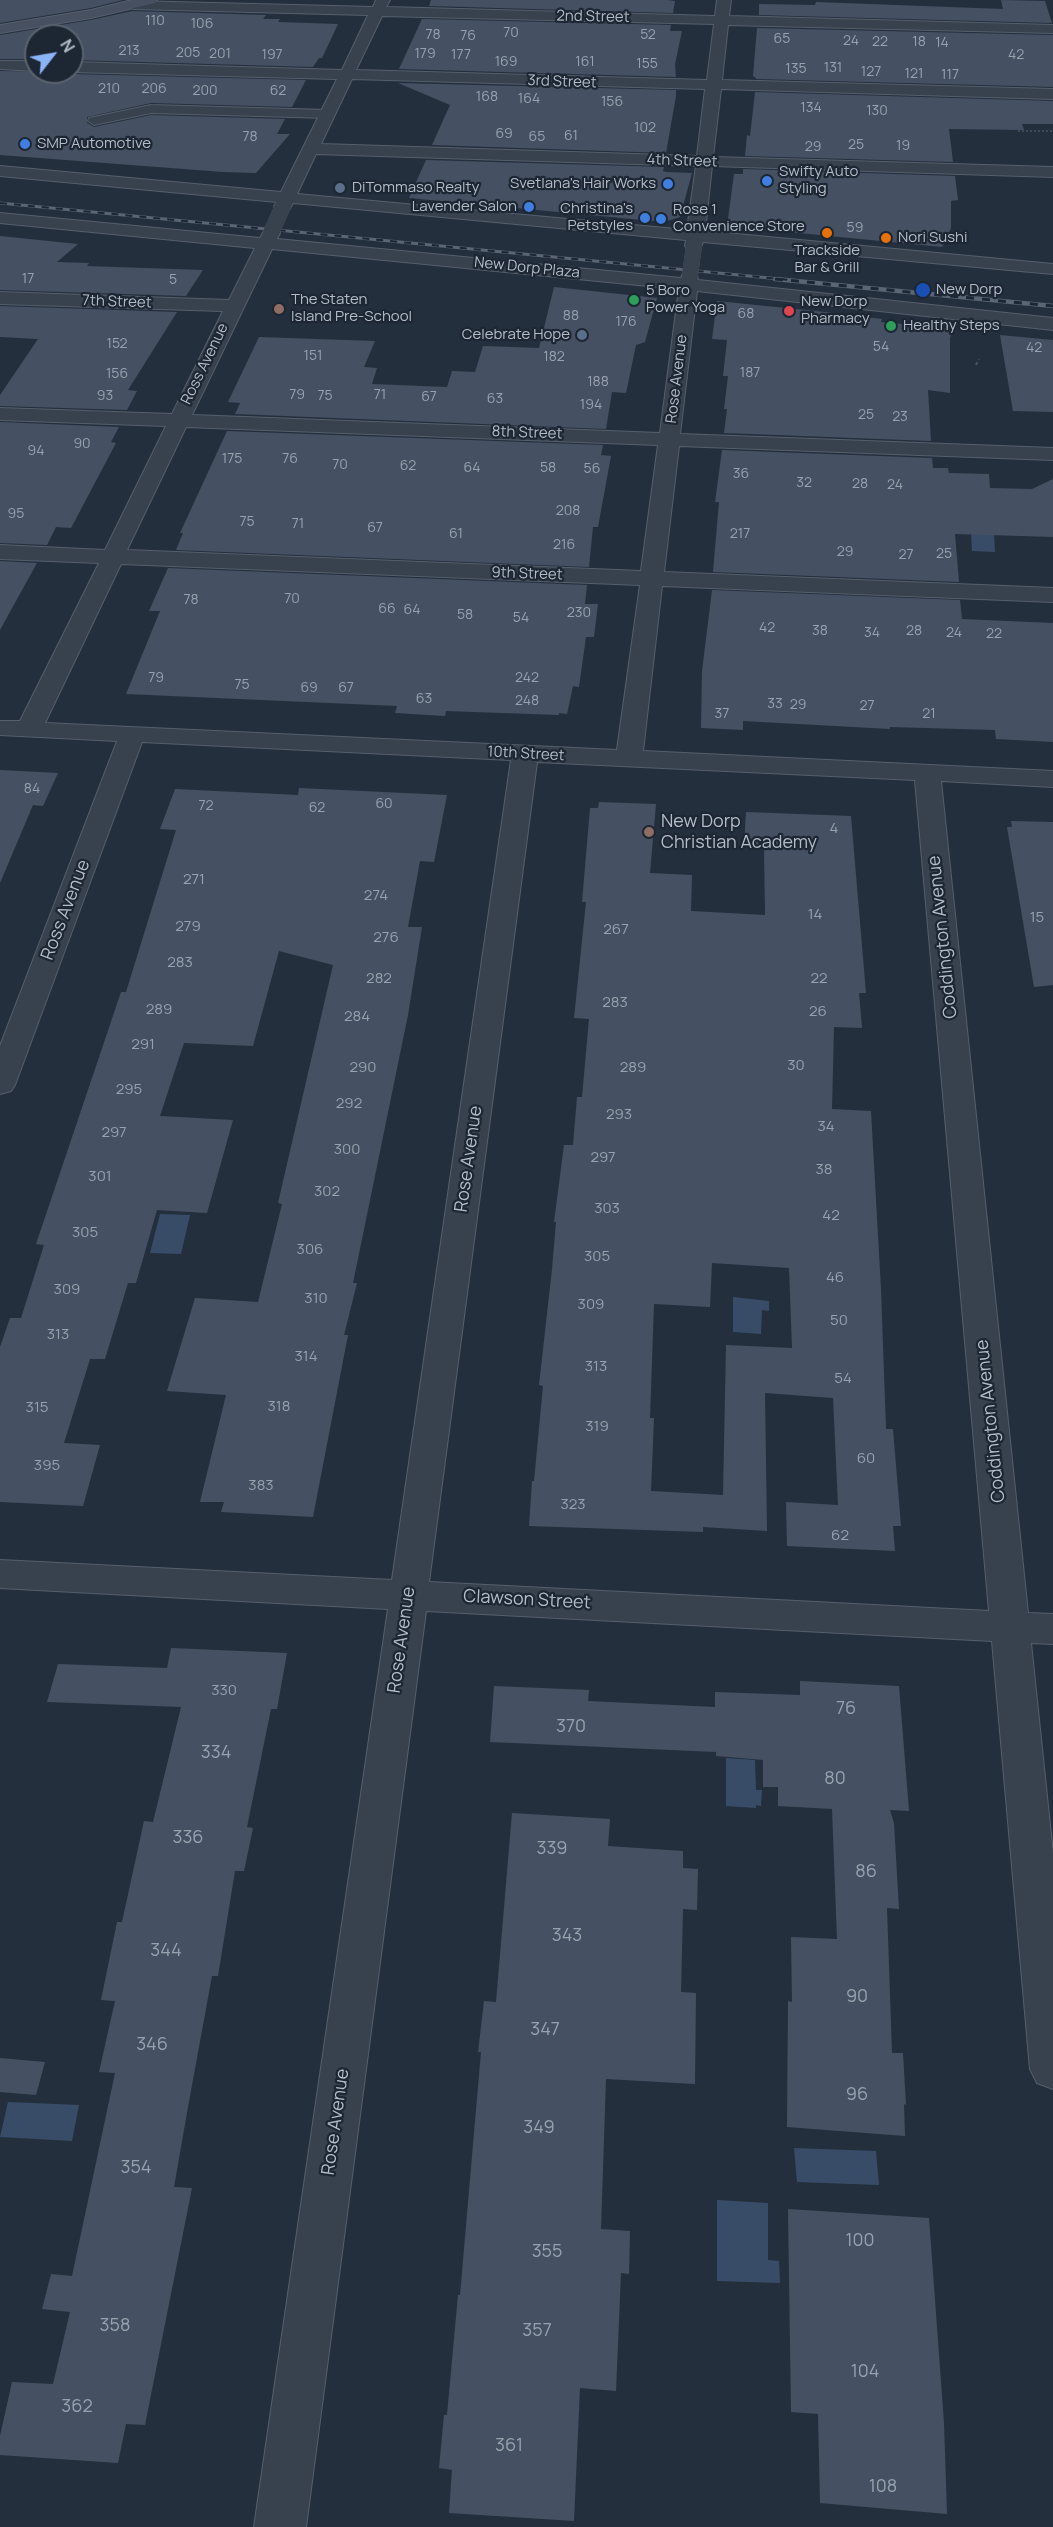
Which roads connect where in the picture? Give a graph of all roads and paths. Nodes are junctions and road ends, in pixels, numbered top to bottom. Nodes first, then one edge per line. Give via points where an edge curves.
1 (150, 0) edge
2 (724, 0) edge
3 (133, 5) junction
4 (381, 6) edge
5 (722, 20) junction
6 (0, 29) edge
7 (1053, 29) edge
8 (0, 65) edge
9 (24, 66) edge
10 (84, 67) edge
11 (347, 76) junction
12 (714, 86) junction
13 (1053, 94) edge
14 (328, 114) junction
15 (94, 121) dead end
16 (1018, 131) dead end
17 (1053, 131) edge
18 (312, 149) junction
19 (704, 161) junction
20 (0, 171) edge
21 (1053, 172) edge
22 (286, 201) junction
23 (0, 218) edge
24 (268, 238) junction
25 (695, 241) junction
26 (1053, 269) edge
27 (690, 280) junction
28 (0, 298) edge
29 (234, 306) junction
30 (1053, 324) edge
31 (979, 359) dead end
32 (976, 365) dead end
33 (0, 414) edge
34 (178, 420) junction
35 (669, 439) junction
36 (1053, 454) edge
37 (0, 552) edge
38 (112, 557) junction
39 (652, 579) junction
40 (1053, 595) edge
41 (0, 728) edge
42 (29, 729) junction
43 (132, 735) junction
44 (525, 754) junction
45 (629, 759) junction
46 (927, 772) junction
47 (1053, 779) edge
48 (0, 1085) edge
49 (0, 1574) edge
50 (408, 1594) junction
51 (1011, 1627) junction
52 (1053, 1629) edge
53 (1053, 2069) edge
54 (280, 2527) edge

1 - 3 main road
2 - 5 street, Rose Avenue
3 - 4 street, 2nd Street
3 - 6 main road
4 - 5 street, 2nd Street
4 - 11 street, Ross Avenue
5 - 7 street, 2nd Street
5 - 12 street, Rose Avenue
8 - 9 street
10 - 11 street, 3rd Street
11 - 12 street, 3rd Street
11 - 14 street, Ross Avenue
12 - 13 street, 3rd Street
12 - 19 street, Rose Avenue
14 - 15 lane via 152,109
14 - 18 street, Ross Avenue
16 - 17 path
18 - 19 street, 4th Street
18 - 22 street, Ross Avenue
19 - 21 street, 4th Street
19 - 25 street, Rose Avenue
20 - 22 street
22 - 24 street, Ross Avenue, bridge
22 - 25 street
23 - 24 street, New Dorp Plaza
24 - 27 street, New Dorp Plaza
24 - 29 street, Ross Avenue
25 - 26 street
25 - 27 street, Rose Avenue, bridge
27 - 30 street, New Dorp Plaza
27 - 35 street, Rose Avenue
28 - 29 street, 7th Street
29 - 34 street, Ross Avenue
31 - 32 path
33 - 34 street, 8th Street
34 - 35 street, 8th Street
34 - 38 street, Ross Avenue
35 - 36 street, 8th Street
35 - 39 street, Rose Avenue
37 - 38 street, 9th Street
38 - 39 street, 9th Street
38 - 42 street, Ross Avenue
39 - 40 street, 9th Street
39 - 45 street, Rose Avenue
41 - 42 street, 10th Street
42 - 43 street, 10th Street
43 - 44 street, 10th Street
43 - 48 street, Ross Avenue
44 - 45 street, 10th Street
44 - 50 street, Rose Avenue
45 - 46 street, 10th Street
46 - 47 street, 10th Street
46 - 51 street, Coddington Avenue
49 - 50 street, Clawson Street
50 - 51 street, Clawson Street
50 - 54 street, Rose Avenue
51 - 52 street, Clawson Street
51 - 53 street, Coddington Avenue

